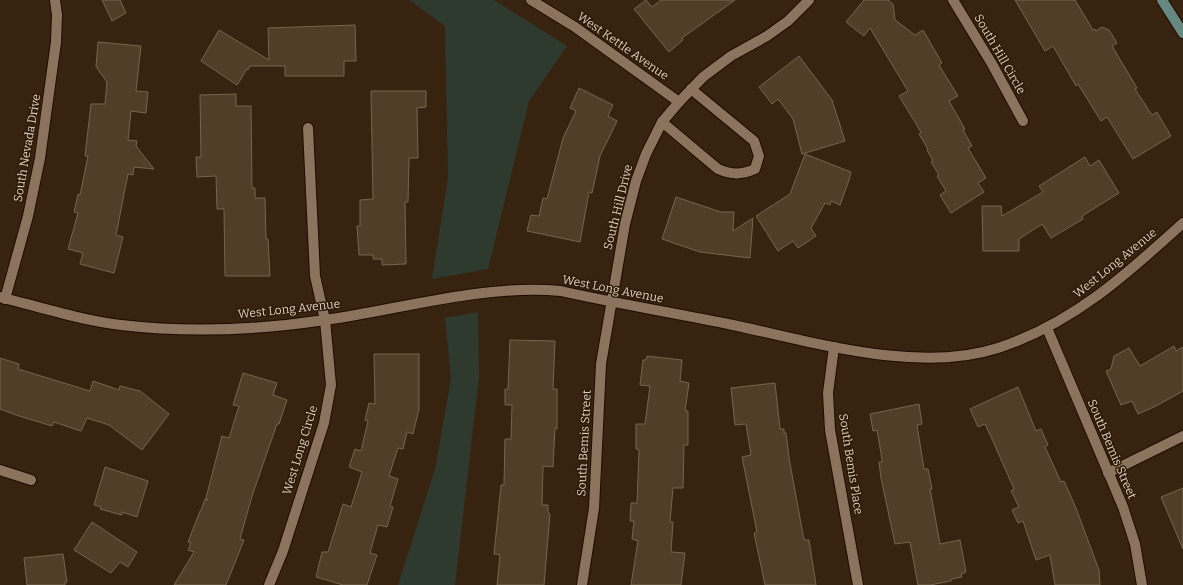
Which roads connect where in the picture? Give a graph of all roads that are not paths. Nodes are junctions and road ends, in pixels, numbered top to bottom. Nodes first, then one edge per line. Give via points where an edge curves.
1 (55, 0) edge
2 (531, 0) edge
3 (808, 0) edge
4 (953, 0) edge
5 (1162, 0) edge
6 (1183, 33) edge
7 (691, 89) junction
8 (679, 102) junction
9 (1024, 121) dead end
10 (662, 122) junction
11 (308, 128) dead end
12 (1183, 223) edge
13 (2, 298) edge
14 (610, 302) junction
15 (325, 320) junction
16 (1048, 328) junction
17 (834, 348) junction
18 (1183, 436) edge
19 (0, 470) edge
20 (1108, 473) junction
21 (31, 480) dead end
22 (269, 585) edge
23 (582, 585) edge
24 (858, 585) edge
25 (1142, 585) edge

1 - 13 street, South Nevada Drive via 58,15 56,42 40,158 28,216
2 - 8 street, West Kettle Avenue via 575,27
3 - 7 street, South Hill Drive via 788,21 768,36 731,56
4 - 9 street, South Hill Circle
5 - 6 main road
7 - 8 street, South Hill Drive
7 - 10 street via 754,141 759,156 754,169 744,174 729,174 718,169
8 - 10 street, South Hill Drive
10 - 14 street, South Hill Drive via 636,181
11 - 15 street, West Long Circle via 315,276
12 - 16 street, West Long Avenue via 1093,301
13 - 15 street, West Long Avenue via 120,325 181,330 277,326
14 - 15 street, West Long Avenue via 561,291 533,288 503,290
14 - 17 street, West Long Avenue
14 - 23 street, South Bemis Street via 601,364 594,508
15 - 22 street, West Long Circle via 331,385 324,423 283,551
16 - 17 street, West Long Avenue via 997,348 958,357 911,358
16 - 20 street, South Bemis Street
17 - 24 street, South Bemis Place via 828,393 830,430
18 - 20 street
19 - 21 street
20 - 25 street, South Bemis Street via 1135,544

